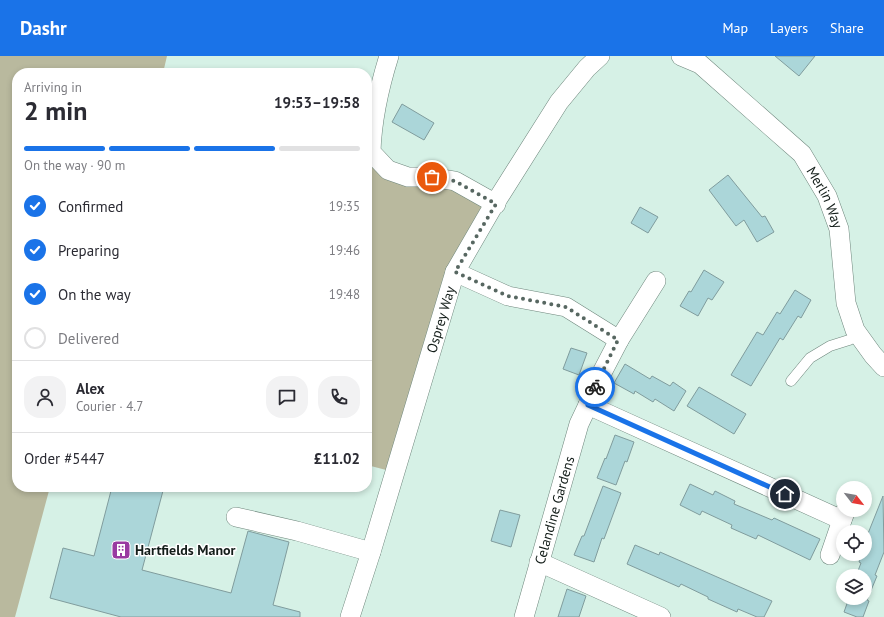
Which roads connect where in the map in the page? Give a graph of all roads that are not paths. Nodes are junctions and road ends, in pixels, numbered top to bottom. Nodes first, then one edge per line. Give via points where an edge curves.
1 (389, 56) edge
2 (600, 56) edge
3 (681, 56) edge
4 (697, 60) edge
5 (372, 127) edge
6 (372, 156) edge
7 (496, 204) junction
8 (455, 272) junction
9 (656, 281) dead end
10 (859, 335) junction
11 (618, 340) junction
12 (884, 367) edge
13 (791, 381) dead end
14 (588, 405) junction
15 (836, 512) edge
16 (236, 517) dead end
17 (843, 517) edge
18 (371, 552) junction
19 (830, 555) dead end
20 (539, 562) junction
21 (350, 617) edge
22 (524, 617) edge
23 (661, 617) edge

1 - 5 street
2 - 7 street, Osprey Way via 559,102
3 - 4 street, Merlin Way
4 - 10 street, Merlin Way via 802,154 827,196 839,229 846,303
6 - 7 street via 388,170 408,177 432,177 455,181
7 - 8 street, Osprey Way
8 - 11 street via 508,296 566,307
8 - 18 street, Osprey Way
9 - 11 street
10 - 12 street, Merlin Way
10 - 13 lane via 830,346 810,358
11 - 14 street, Celandine Gardens
14 - 15 street
14 - 20 street, Celandine Gardens via 579,424
16 - 18 street
17 - 19 street
18 - 21 street, Osprey Way
20 - 22 street, Celandine Gardens
20 - 23 street

